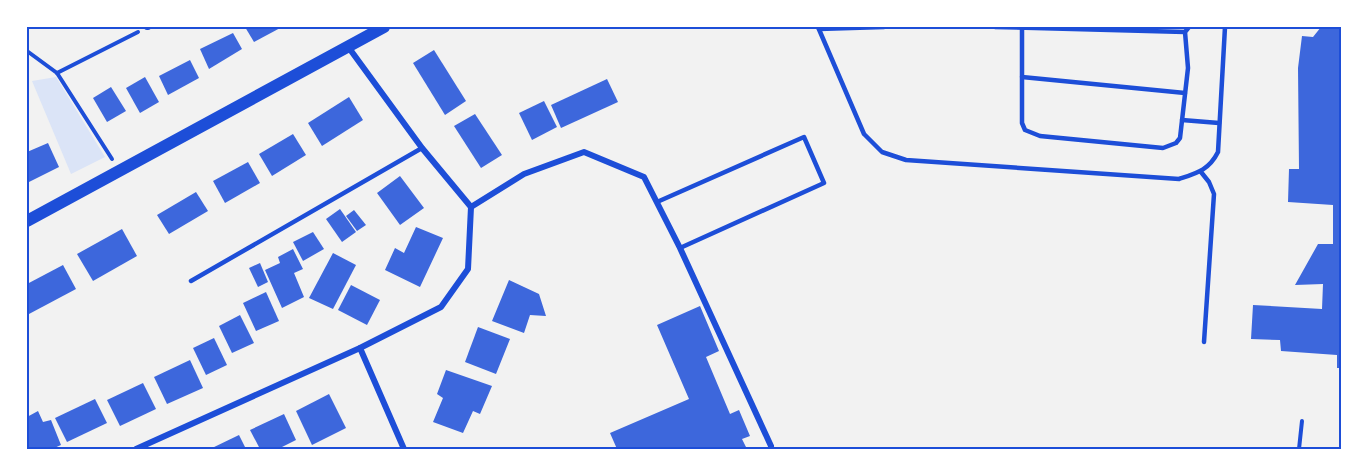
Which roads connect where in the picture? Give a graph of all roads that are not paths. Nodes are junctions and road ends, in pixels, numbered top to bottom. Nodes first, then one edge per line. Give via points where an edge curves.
1 (384, 27) edge
2 (884, 27) edge
3 (995, 27) edge
4 (1189, 27) edge
5 (1225, 27) edge
6 (818, 28) edge
7 (1023, 29) junction
8 (1185, 32) junction
9 (349, 48) junction
10 (1022, 77) junction
11 (1185, 93) junction
12 (1182, 120) junction
13 (1219, 123) junction
14 (422, 148) junction
15 (1201, 172) junction
16 (657, 202) junction
17 (471, 207) junction
18 (27, 221) edge
19 (680, 248) junction
20 (191, 281) dead end
21 (1204, 342) dead end
22 (360, 348) junction
23 (771, 446) dead end
24 (136, 449) edge
25 (404, 449) edge

1 - 9 main road
2 - 6 lane
3 - 7 lane
4 - 8 lane
5 - 13 lane
6 - 15 lane via 864,134 882,152 906,160 1179,179
7 - 8 lane
7 - 10 lane
8 - 11 lane
9 - 14 street
9 - 18 main road
10 - 11 lane
10 - 12 lane via 1022,123 1032,134 1163,148 1180,138
11 - 12 lane
12 - 13 lane
13 - 15 lane via 1218,152 1212,165
14 - 17 street
14 - 20 lane
15 - 21 lane via 1214,195
16 - 17 street via 644,177 584,152 524,174
16 - 19 street
16 - 19 lane via 804,137 824,183
17 - 22 street via 468,269 441,307
19 - 23 street
22 - 24 street
22 - 25 street

